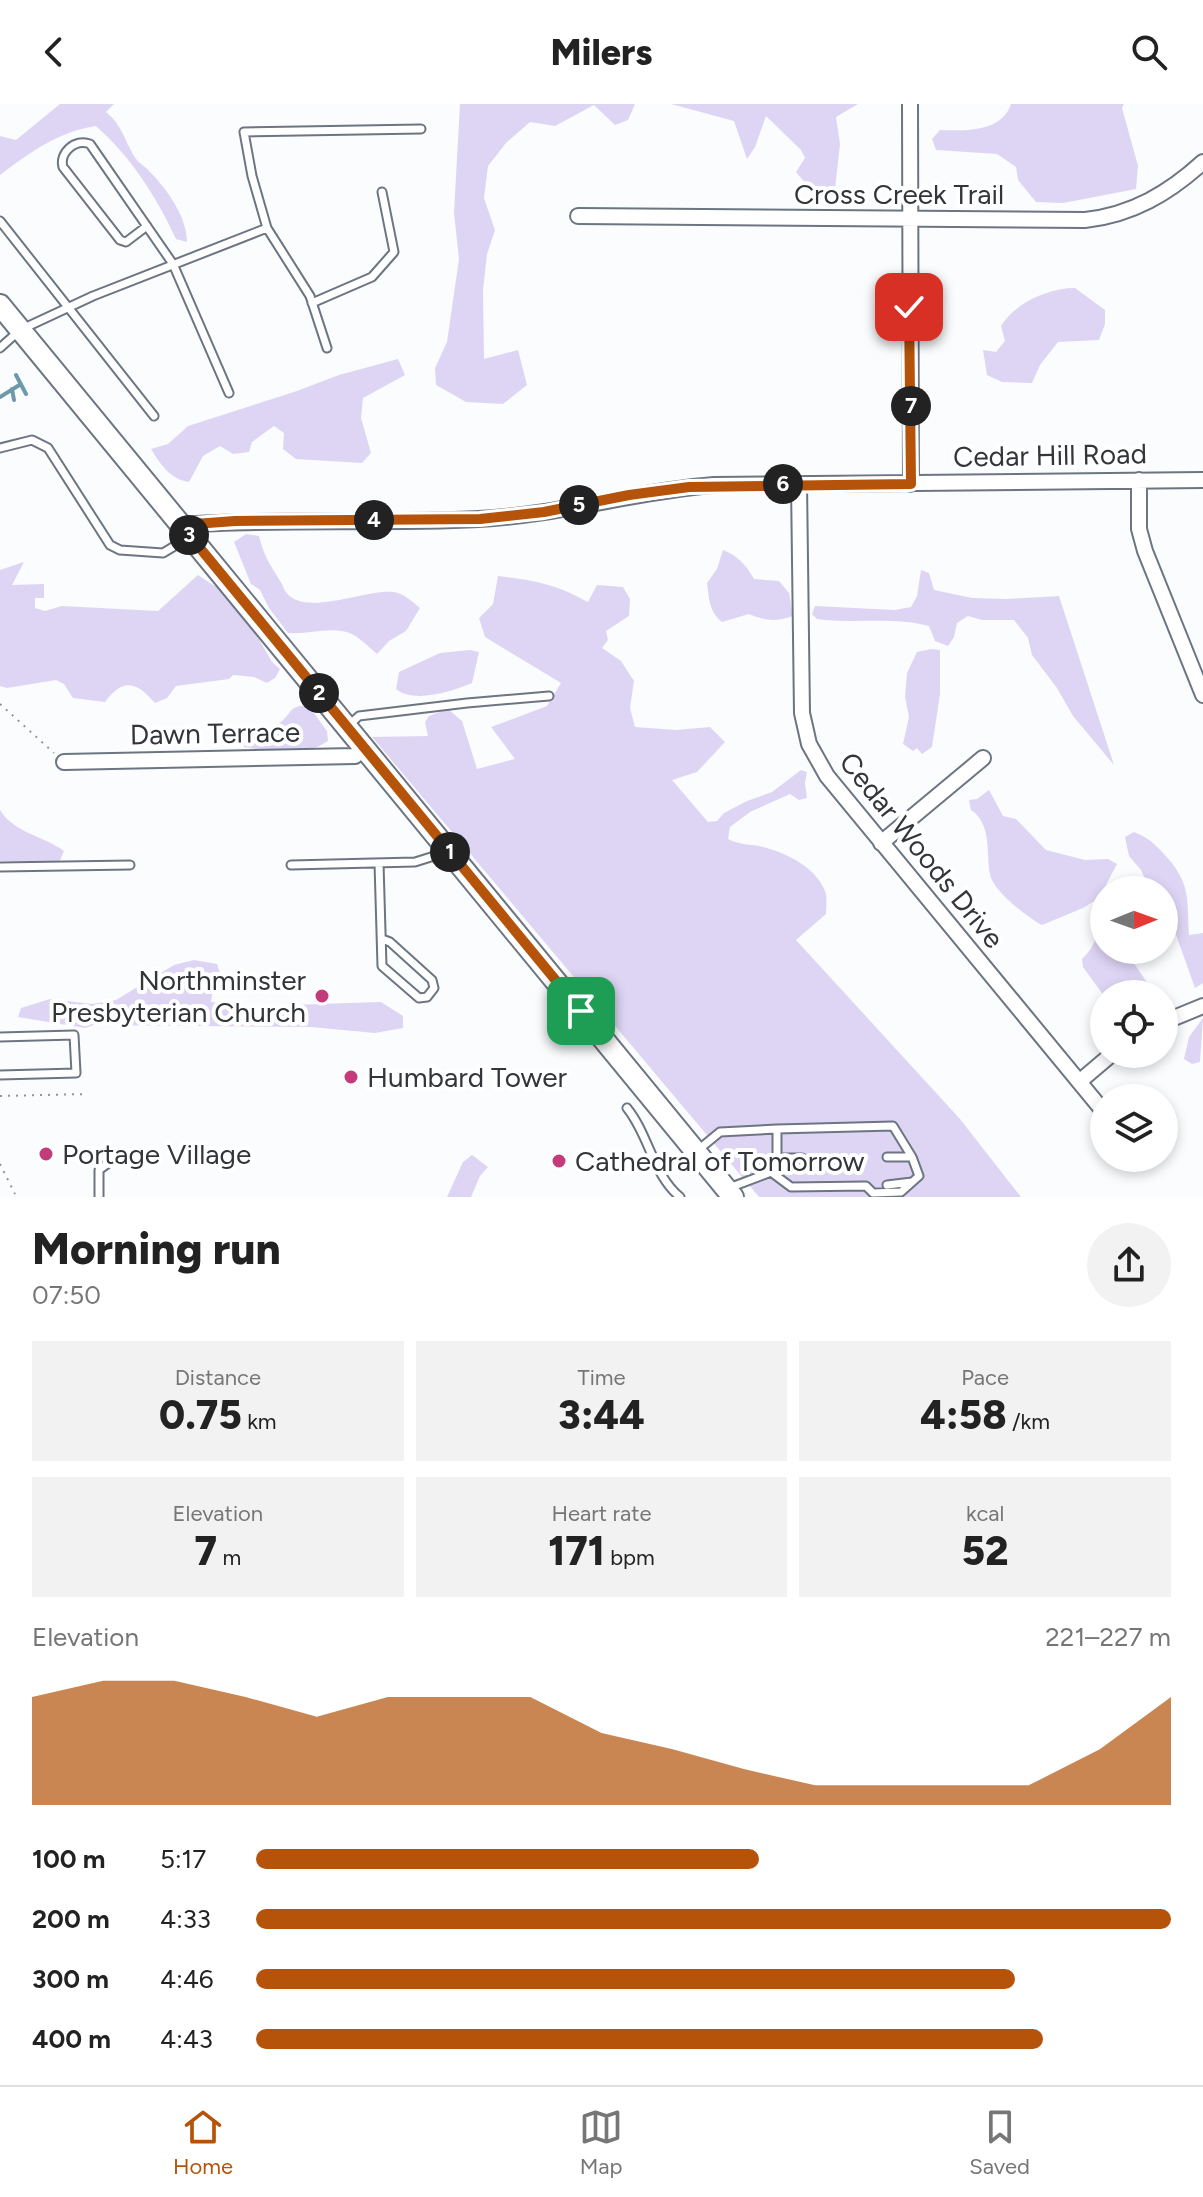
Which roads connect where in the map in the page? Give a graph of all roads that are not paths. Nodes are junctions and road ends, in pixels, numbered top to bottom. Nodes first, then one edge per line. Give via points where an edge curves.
1 (910, 104) edge
2 (421, 129) dead end
3 (1203, 162) edge
4 (382, 192) dead end
5 (578, 216) dead end
6 (910, 220) junction
7 (0, 221) edge
8 (147, 226) junction
9 (267, 228) junction
10 (173, 264) junction
11 (312, 303) junction
12 (0, 305) edge
13 (70, 307) junction
14 (20, 330) junction
15 (0, 348) edge
16 (327, 348) dead end
17 (229, 393) dead end
18 (154, 416) dead end
19 (0, 448) edge
20 (1139, 480) junction
21 (1203, 480) edge
22 (799, 484) junction
23 (911, 484) junction
24 (186, 531) junction
25 (1203, 695) edge
26 (549, 696) dead end
27 (347, 727) junction
28 (364, 748) junction
29 (983, 758) dead end
30 (64, 762) road end
31 (881, 843) junction
32 (449, 851) junction
33 (379, 863) junction
34 (130, 865) dead end
35 (291, 865) dead end
36 (0, 867) edge
37 (382, 939) junction
38 (1203, 1006) edge
39 (581, 1011) junction
40 (1178, 1016) edge
41 (562, 1031) dead end
42 (0, 1037) edge
43 (1096, 1068) edge
44 (0, 1075) edge
45 (1079, 1082) junction
46 (1090, 1095) edge
47 (627, 1108) dead end
48 (777, 1129) junction
49 (696, 1152) junction
50 (887, 1157) dead end
51 (912, 1157) junction
52 (777, 1158) junction
53 (802, 1158) dead end
54 (107, 1164) dead end
55 (771, 1172) junction
56 (874, 1182) dead end
57 (888, 1182) dead end
58 (912, 1182) junction
59 (866, 1186) junction
60 (730, 1193) edge
61 (99, 1197) edge
62 (680, 1197) edge

1 - 6 street
2 - 9 lane via 244,132
3 - 6 street, Cross Creek Trail via 1160,196 1096,219
4 - 11 lane via 394,252 372,277
5 - 6 street, Cross Creek Trail
6 - 23 street
7 - 13 lane
8 - 8 lane via 126,242 120,240 63,167 62,155 77,143 90,144
8 - 10 lane
9 - 10 lane
9 - 11 lane
10 - 13 lane
10 - 17 lane
11 - 16 lane
12 - 14 main road
13 - 14 lane
13 - 18 lane
14 - 15 lane
14 - 24 main road
19 - 24 lane via 32,440 48,448 110,545 120,550 163,553
20 - 21 street, Cedar Hill Road
20 - 23 street, Cedar Hill Road
20 - 25 street via 1139,529 1145,551
22 - 23 street, Cedar Hill Road
22 - 24 street, Cedar Hill Road via 682,487 480,519 235,521
22 - 31 street, Cedar Woods Drive via 806,734 827,776
24 - 27 main road
26 - 27 lane via 359,716
27 - 28 main road
28 - 30 street, Dawn Terrace via 355,756
28 - 32 main road
29 - 31 street
31 - 45 street, Cedar Woods Drive
32 - 33 lane via 415,862
32 - 39 main road
33 - 35 lane
33 - 37 lane
34 - 36 lane
37 - 37 lane via 382,966 419,998 427,997 434,988 432,980
38 - 40 street
39 - 41 lane
39 - 49 main road
42 - 44 lane via 74,1035 76,1073
43 - 45 street
45 - 46 street, Cedar Woods Drive
47 - 62 lane via 663,1177
48 - 49 lane via 720,1132
48 - 51 lane via 893,1126
48 - 52 lane
49 - 60 main road
50 - 51 lane
51 - 58 lane via 919,1176
52 - 53 lane
52 - 55 lane
54 - 61 lane via 99,1170
55 - 59 lane via 791,1187
55 - 60 lane
56 - 59 lane
57 - 58 lane
58 - 59 lane via 901,1192 873,1193

